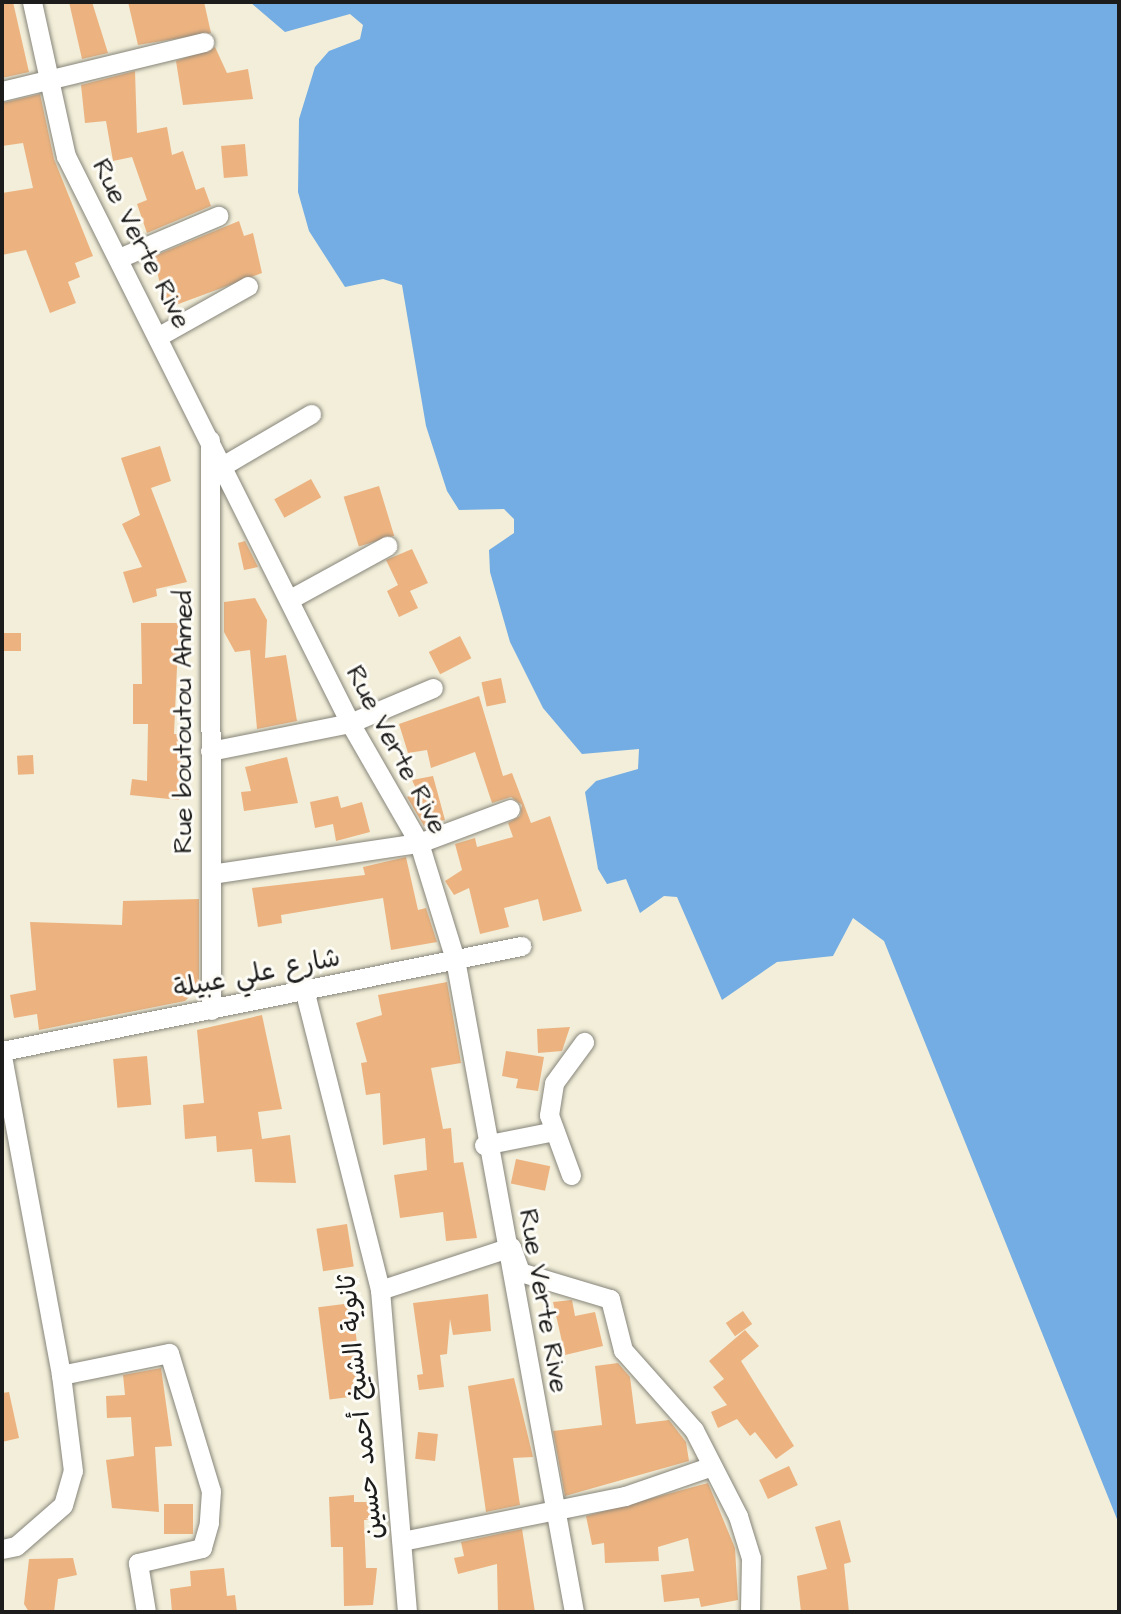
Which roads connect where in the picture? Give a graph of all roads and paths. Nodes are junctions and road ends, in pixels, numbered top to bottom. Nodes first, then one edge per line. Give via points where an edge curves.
1 (32, 2) edge
2 (204, 42) dead end
3 (52, 80) junction
4 (2, 92) edge
5 (218, 216) dead end
6 (119, 258) junction
7 (248, 286) dead end
8 (159, 336) junction
9 (311, 414) dead end
10 (210, 434) junction
11 (225, 465) junction
12 (387, 545) dead end
13 (290, 599) junction
14 (433, 688) dead end
15 (350, 723) junction
16 (210, 751) junction
17 (510, 809) dead end
18 (419, 843) junction
19 (211, 874) junction
20 (521, 946) dead end
21 (455, 959) junction
22 (305, 993) junction
23 (211, 1010) junction
24 (584, 1042) dead end
25 (2, 1051) edge
26 (2, 1056) edge
27 (555, 1131) junction
28 (484, 1145) junction
29 (571, 1174) dead end
30 (511, 1247) junction
31 (380, 1290) junction
32 (61, 1374) junction
33 (709, 1467) junction
34 (551, 1511) junction
35 (401, 1541) junction
36 (2, 1549) edge
37 (146, 1612) edge
38 (407, 1612) edge
39 (575, 1612) edge
40 (750, 1612) edge

1 - 3 street, Rue Verte Rive
2 - 3 street
3 - 4 street
3 - 6 street, Rue Verte Rive via 66,156
5 - 6 street
6 - 8 street, Rue Verte Rive
7 - 8 street
8 - 10 street, Rue Verte Rive
9 - 11 street
10 - 11 street, Rue Verte Rive
10 - 16 street, Rue boutoutou Ahmed
11 - 13 street, Rue Verte Rive
12 - 13 street
13 - 15 street, Rue Verte Rive
14 - 15 street
15 - 16 street
15 - 18 street, Rue Verte Rive
16 - 19 street, Rue boutoutou Ahmed
17 - 18 street
18 - 19 street
18 - 21 street, Rue Verte Rive
19 - 23 street, Rue boutoutou Ahmed
20 - 21 street, شارع علي عبيلة
21 - 22 street, شارع علي عبيلة
21 - 28 street, Rue Verte Rive
22 - 23 street, شارع علي عبيلة
22 - 31 street, ثانوية الشيخ أحمد حسين
23 - 25 street, شارع علي عبيلة
24 - 27 street via 554,1083 549,1115
26 - 32 street
27 - 28 street
27 - 29 street
28 - 30 street, Rue Verte Rive
30 - 31 street
30 - 33 street via 520,1272 610,1298 623,1350 671,1396
30 - 34 street, Rue Verte Rive
31 - 35 street, ثانوية الشيخ أحمد حسين
32 - 36 street via 74,1471 63,1505 16,1546
32 - 37 street via 169,1353 211,1491 209,1523 202,1548 138,1563
33 - 34 street via 625,1496
33 - 40 street via 738,1516 751,1558
34 - 35 street
34 - 39 street, Rue Verte Rive
35 - 38 street, ثانوية الشيخ أحمد حسين

